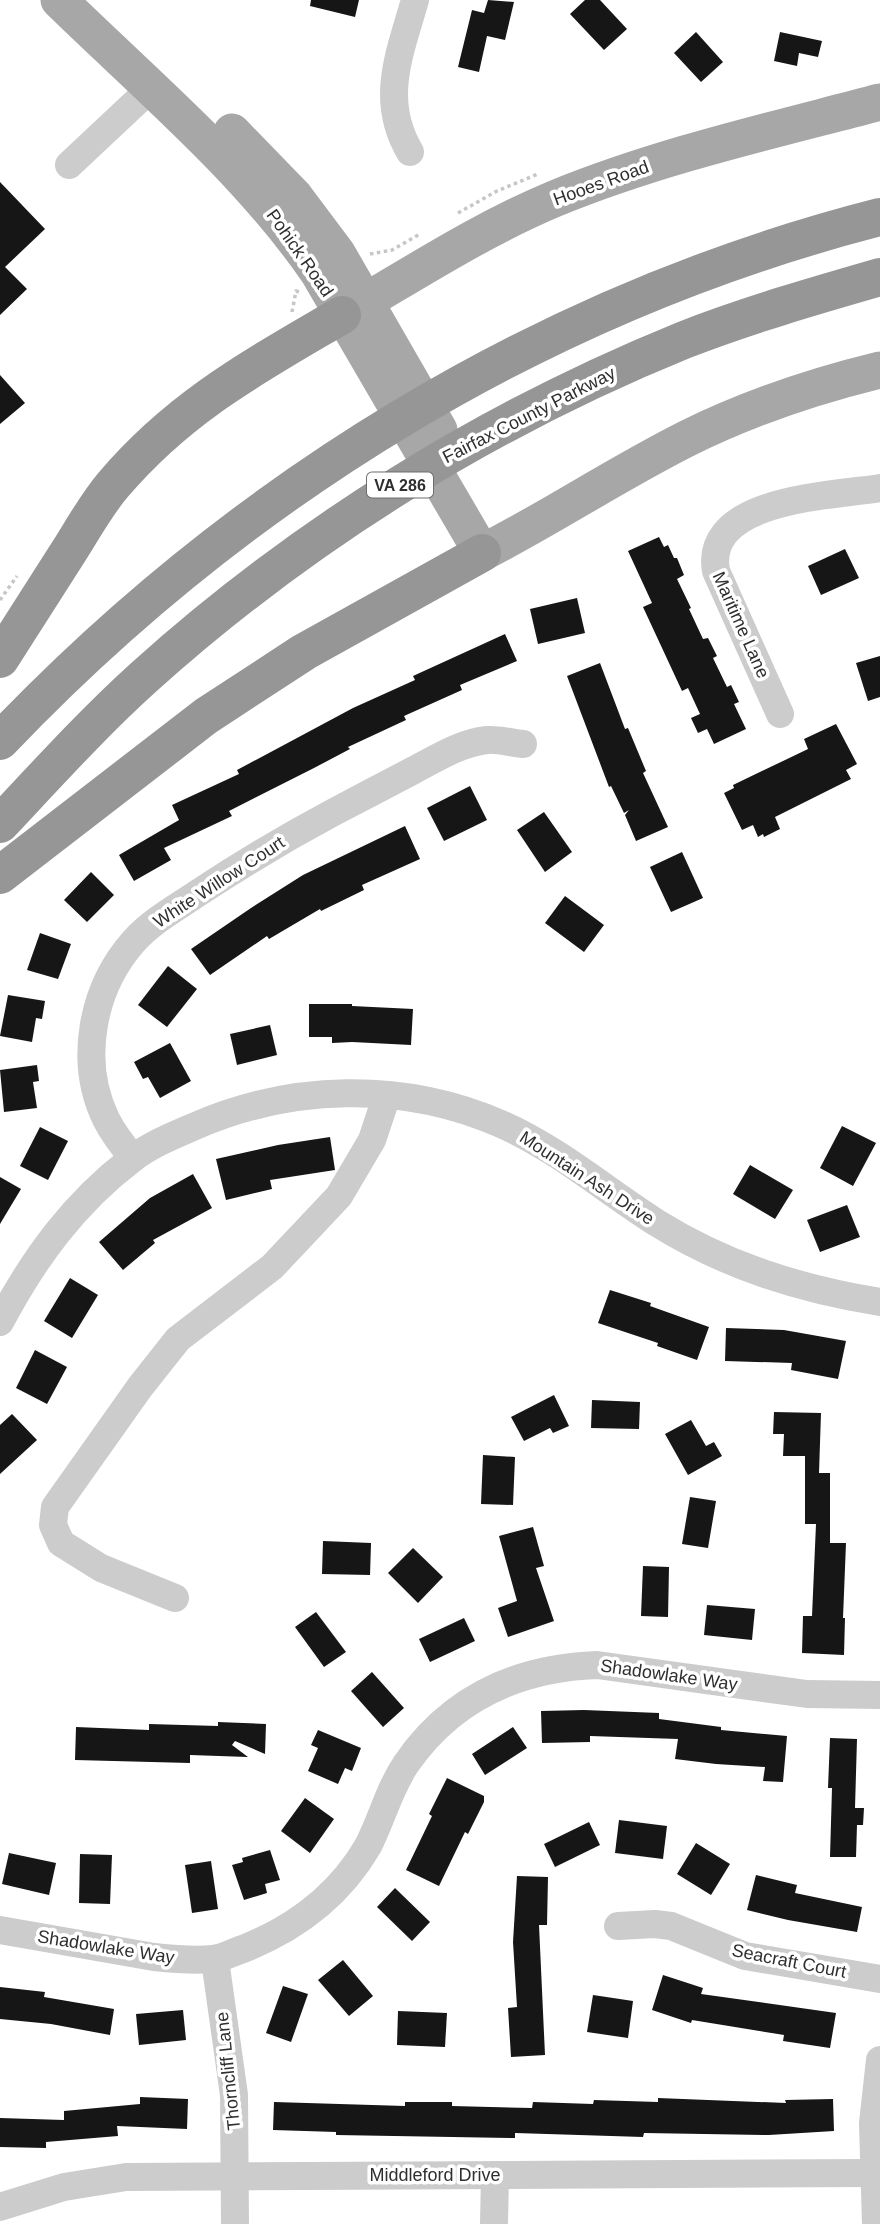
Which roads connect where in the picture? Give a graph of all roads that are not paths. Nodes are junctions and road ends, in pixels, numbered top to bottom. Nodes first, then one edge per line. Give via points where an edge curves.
1 (59, 0) edge
2 (95, 0) edge
3 (415, 0) edge
4 (150, 89) junction
5 (880, 102) edge
6 (410, 152) dead end
7 (69, 165) dead end
8 (880, 217) edge
9 (880, 276) edge
10 (363, 324) junction
11 (880, 370) edge
12 (880, 488) edge
13 (487, 539) junction
14 (0, 659) edge
15 (780, 714) dead end
16 (0, 741) edge
17 (523, 744) dead end
18 (0, 824) edge
19 (0, 875) edge
20 (387, 1095) junction
21 (133, 1158) junction
22 (880, 1302) edge
23 (0, 1322) edge
24 (174, 1598) dead end
25 (880, 1695) edge
26 (618, 1926) dead end
27 (0, 1930) edge
28 (215, 1959) junction
29 (880, 1979) edge
30 (880, 2060) edge
31 (873, 2173) junction
32 (236, 2175) junction
33 (495, 2175) junction
34 (0, 2207) edge
35 (235, 2224) edge
36 (494, 2224) edge
37 (876, 2224) edge

1 - 4 main road, Pohick Road
2 - 10 main road, Pohick Road via 295,197 337,253
3 - 6 street via 393,90 397,125
4 - 7 street
4 - 10 main road, Pohick Road via 275,214
5 - 10 main road, Hooes Road via 682,155 583,188 502,223
8 - 16 highway via 754,254 618,307 533,346 387,425 216,543 113,630
9 - 18 highway, Fairfax County Parkway / VA 286 via 736,321 632,362 529,410 396,487 310,545 183,643 109,710
10 - 13 main road, Pohick Road
10 - 14 highway via 215,391 184,414 134,461 93,513
11 - 13 main road via 799,393 723,422
12 - 15 street, Maritime Lane via 780,503 737,522 718,543 716,571
13 - 19 highway via 206,716
17 - 21 street, White Willow Court via 489,740 456,748 251,859 163,916 135,941 103,991 92,1041 101,1105 113,1132
20 - 21 street, Mountain Ash Drive via 346,1093 264,1103 208,1120
20 - 22 street, Mountain Ash Drive via 456,1108 501,1124 577,1167 657,1222 729,1261 813,1290
20 - 24 street via 372,1140 339,1196 272,1267 178,1339 55,1507 53,1525 61,1543 101,1568
21 - 23 street, Mountain Ash Drive via 61,1226
25 - 28 street, Shadowlake Way via 807,1694 597,1665 565,1666 509,1681 473,1699 424,1741 393,1788 367,1847 323,1903 285,1930
26 - 29 street, Seacraft Court via 671,1926 745,1956
27 - 28 street, Shadowlake Way via 154,1957
28 - 32 street, Thorncliff Lane via 234,2095
30 - 31 street
31 - 33 street, Middleford Drive
31 - 37 street
32 - 33 street, Middleford Drive
32 - 34 street, Middleford Drive via 94,2181
32 - 35 street, Thorncliff Lane
33 - 36 street

